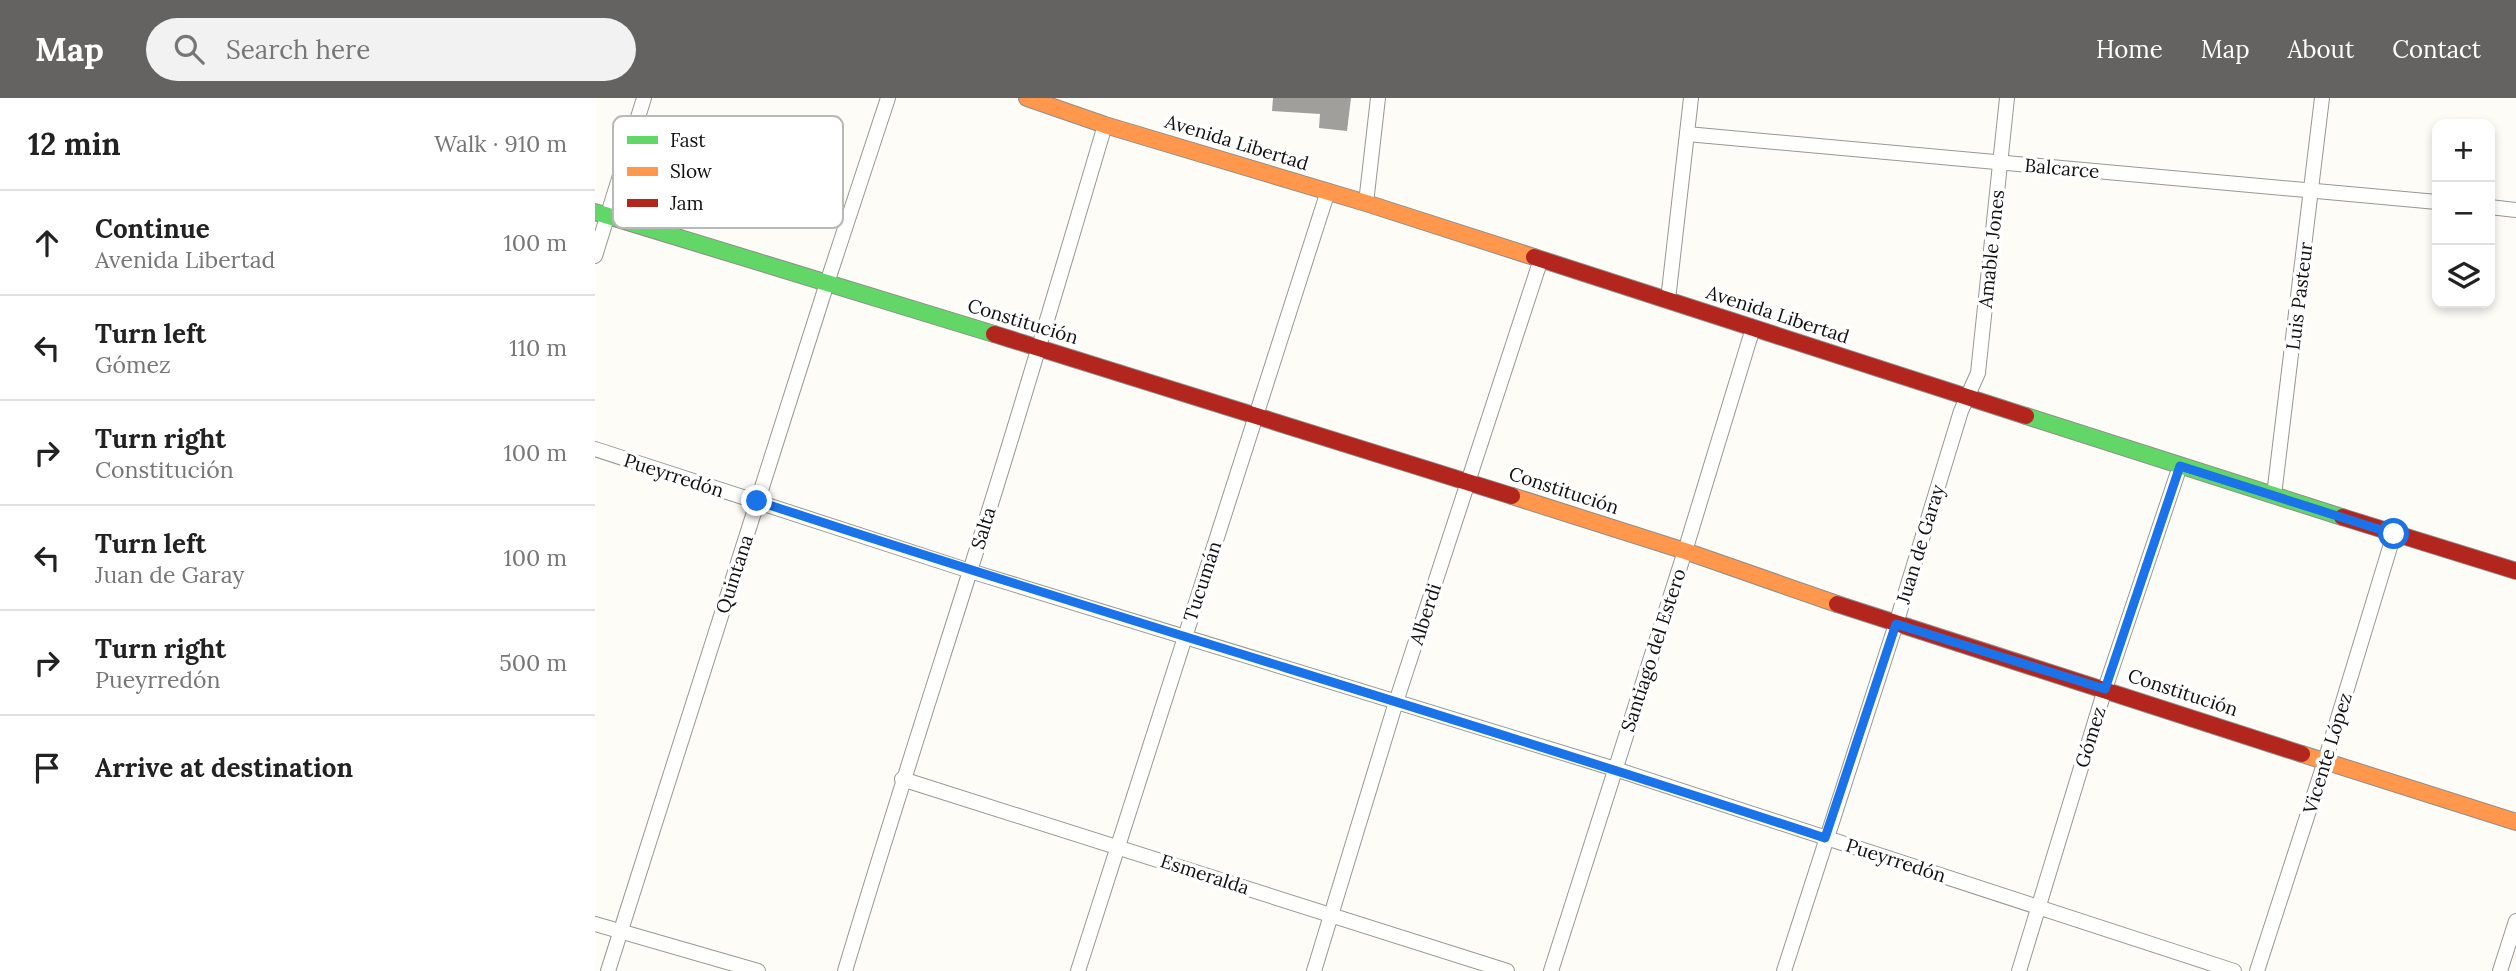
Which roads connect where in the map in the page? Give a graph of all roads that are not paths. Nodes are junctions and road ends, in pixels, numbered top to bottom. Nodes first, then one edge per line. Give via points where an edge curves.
1 (644, 98) edge
2 (888, 98) edge
3 (1027, 98) edge
4 (1378, 98) edge
5 (1691, 98) edge
6 (2007, 98) edge
7 (2322, 98) edge
8 (1069, 105) edge
9 (637, 116) edge
10 (1105, 125) junction
11 (1687, 134) junction
12 (2001, 163) junction
13 (613, 182) edge
14 (2312, 190) junction
15 (1328, 191) junction
16 (2432, 202) edge
17 (1366, 203) junction
18 (2495, 208) edge
19 (2516, 210) edge
20 (601, 214) edge
21 (646, 228) edge
22 (595, 256) edge
23 (1541, 259) junction
24 (827, 284) junction
25 (1668, 300) junction
26 (1753, 328) junction
27 (1039, 347) junction
28 (1966, 397) junction
29 (1255, 414) junction
30 (595, 449) edge
31 (2180, 466) junction
32 (1469, 482) junction
33 (2274, 495) junction
34 (757, 501) junction
35 (2394, 534) junction
36 (1685, 551) junction
37 (970, 571) junction
38 (2516, 571) edge
39 (1896, 624) junction
40 (1183, 638) junction
41 (2105, 689) junction
42 (1396, 702) junction
43 (2325, 761) junction
44 (1615, 769) junction
45 (902, 779) junction
46 (2516, 822) edge
47 (1825, 838) junction
48 (1118, 847) junction
49 (2039, 906) junction
50 (1332, 915) junction
51 (2516, 921) edge
52 (595, 924) edge
53 (620, 932) junction
54 (608, 971) edge
55 (758, 971) edge
56 (845, 971) edge
57 (1078, 971) edge
58 (1314, 971) edge
59 (1507, 971) edge
60 (1551, 971) edge
61 (1784, 971) edge
62 (2019, 971) edge
63 (2234, 971) edge
64 (2257, 971) edge
65 (2500, 971) edge

1 - 9 street
2 - 24 street, Quintana
3 - 8 street, Avenida Libertad
4 - 17 street
5 - 11 street
6 - 12 street, Amable Jones
7 - 14 street, Luis Pasteur
8 - 10 street, Avenida Libertad
10 - 15 street, Avenida Libertad
10 - 27 street, Salta
11 - 12 street, Balcarce
11 - 25 street
12 - 14 street, Balcarce
12 - 28 street, Amable Jones via 1978,373
13 - 20 street
14 - 16 street, Balcarce
14 - 33 street, Luis Pasteur
15 - 17 street, Avenida Libertad
15 - 29 street, Tucumán
17 - 23 street, Avenida Libertad
18 - 19 street
20 - 22 street
21 - 24 street, Constitución
23 - 25 street, Avenida Libertad
23 - 32 street, Alberdi
24 - 27 street, Constitución
24 - 34 street, Quintana
25 - 26 street, Avenida Libertad
26 - 28 street, Avenida Libertad
26 - 36 street, Santiago del Estero
27 - 29 street, Constitución
27 - 37 street, Salta
28 - 31 street, Avenida Libertad
28 - 39 street, Juan de Garay
29 - 32 street, Constitución
29 - 40 street, Tucumán
30 - 34 street, Pueyrredón
31 - 33 street, Avenida Libertad
31 - 41 street, Gómez
32 - 36 street, Constitución
32 - 42 street, Alberdi
33 - 35 street, Avenida Libertad
34 - 37 street, Pueyrredón
34 - 53 street, Quintana
35 - 38 street, Avenida Libertad
35 - 43 street, Vicente López
36 - 39 street, Constitución
36 - 44 street, Santiago del Estero
37 - 40 street, Pueyrredón
37 - 45 street, Salta
39 - 41 street, Constitución
39 - 47 street, Juan de Garay
40 - 42 street, Pueyrredón
40 - 48 street, Tucumán
41 - 43 street, Constitución
41 - 49 street, Gómez
42 - 44 street, Pueyrredón
42 - 50 street, Alberdi
43 - 46 street, Constitución
43 - 64 street, Vicente López
44 - 47 street, Pueyrredón
44 - 60 street, Santiago del Estero
45 - 48 street, Esmeralda
45 - 56 street, Salta
47 - 49 street, Pueyrredón
47 - 61 street, Juan de Garay
48 - 50 street, Esmeralda
48 - 57 street, Tucumán
49 - 62 street, Gómez
49 - 63 street, Pueyrredón
50 - 58 street, Alberdi
50 - 59 street, Esmeralda
51 - 65 street
52 - 53 street
53 - 54 street, Quintana
53 - 55 street

